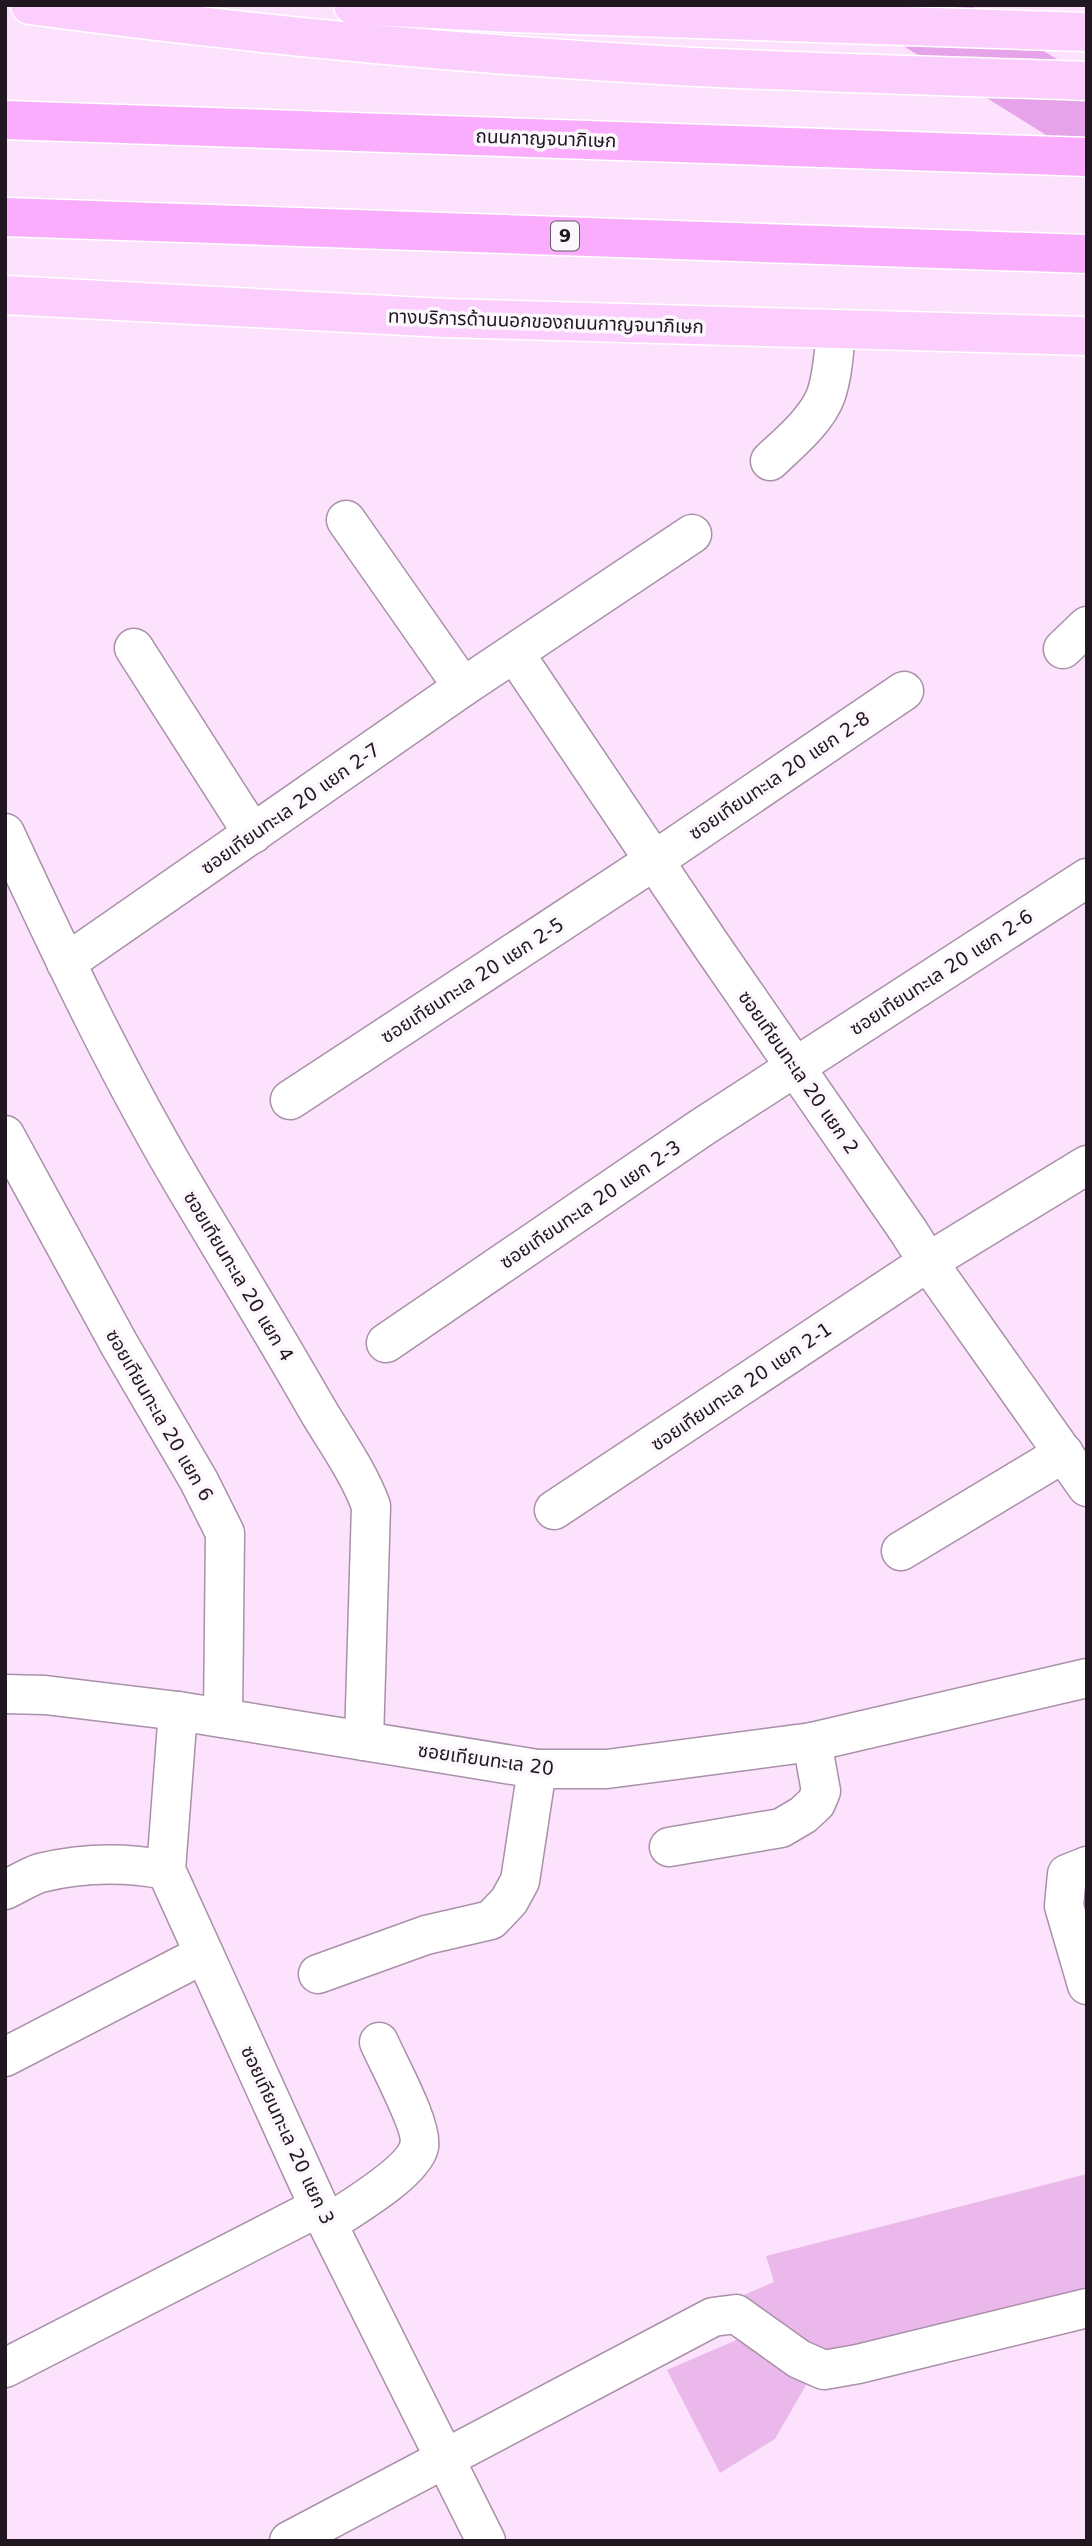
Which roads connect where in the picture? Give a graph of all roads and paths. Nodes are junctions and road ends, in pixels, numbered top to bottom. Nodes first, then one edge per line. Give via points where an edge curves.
1 (30, 5) edge
2 (353, 5) edge
3 (1087, 32) edge
4 (1087, 81) edge
5 (5, 120) edge
6 (1087, 156) edge
7 (5, 218) edge
8 (1087, 254) edge
9 (5, 295) edge
10 (836, 330) junction
11 (1087, 337) edge
12 (770, 461) dead end
13 (346, 520) dead end
14 (692, 534) dead end
15 (135, 648) dead end
16 (515, 654) junction
17 (463, 687) junction
18 (904, 691) dead end
19 (5, 833) edge
20 (253, 834) junction
21 (655, 860) junction
22 (1087, 878) edge
23 (66, 963) junction
24 (795, 1066) junction
25 (290, 1100) dead end
26 (5, 1135) edge
27 (1087, 1165) edge
28 (928, 1262) junction
29 (386, 1343) dead end
30 (1079, 1471) edge
31 (554, 1510) dead end
32 (901, 1551) dead end
33 (1087, 1678) edge
34 (5, 1694) edge
35 (178, 1711) junction
36 (223, 1718) junction
37 (364, 1741) junction
38 (812, 1742) junction
39 (537, 1769) junction
40 (669, 1847) dead end
41 (1087, 1866) edge
42 (166, 1870) junction
43 (5, 1890) edge
44 (204, 1954) junction
45 (318, 1974) dead end
46 (1087, 1985) edge
47 (379, 2042) dead end
48 (5, 2057) edge
49 (324, 2215) junction
50 (1087, 2308) edge
51 (5, 2368) edge
52 (446, 2457) junction
53 (289, 2541) edge
54 (486, 2541) edge

1 - 4 main road via 489,52 688,66
2 - 3 main road
5 - 6 highway, ถนนกาญจนาภิเษก
7 - 8 highway, 9
9 - 10 main road, ทางบริการด้านนอกของถนนกาญจนาภิเษก via 444,318
10 - 11 main road, ทางบริการด้านนอกของถนนกาญจนาภิเษก
10 - 12 street via 825,398 800,433
13 - 17 street
14 - 16 street, ซอยเทียนทะเล 20 แยก 2-7
15 - 20 street
16 - 17 street, ซอยเทียนทะเล 20 แยก 2-7
16 - 21 street, ซอยเทียนทะเล 20 แยก 2
17 - 20 street, ซอยเทียนทะเล 20 แยก 2-7
18 - 21 street, ซอยเทียนทะเล 20 แยก 2-8
19 - 23 street, ซอยเทียนทะเล 20 แยก 4
20 - 23 street, ซอยเทียนทะเล 20 แยก 2-7
21 - 24 street, ซอยเทียนทะเล 20 แยก 2
21 - 25 street, ซอยเทียนทะเล 20 แยก 2-5
22 - 24 street, ซอยเทียนทะเล 20 แยก 2-6
23 - 37 street, ซอยเทียนทะเล 20 แยก 4 via 135,1098 361,1480 371,1506
24 - 28 street, ซอยเทียนทะเล 20 แยก 2
24 - 29 street, ซอยเทียนทะเล 20 แยก 2-3
26 - 36 street, ซอยเทียนทะเล 20 แยก 6 via 225,1533
27 - 28 street, ซอยเทียนทะเล 20 แยก 2-1
28 - 30 street, ซอยเทียนทะเล 20 แยก 2
28 - 31 street, ซอยเทียนทะเล 20 แยก 2-1
30 - 32 street
33 - 38 street, ซอยเทียนทะเล 20
34 - 35 street, ซอยเทียนทะเล 20
35 - 36 street, ซอยเทียนทะเล 20
35 - 42 street, ซอยเทียนทะเล 20 แยก 3
36 - 37 street, ซอยเทียนทะเล 20
37 - 39 street, ซอยเทียนทะเล 20
38 - 39 street, ซอยเทียนทะเล 20 via 607,1769
38 - 40 street via 821,1791 803,1815 781,1828
39 - 45 street via 520,1881 491,1920 426,1935
41 - 46 street via 1067,1874 1064,1906
42 - 43 street via 110,1864 76,1868 38,1874
42 - 44 street, ซอยเทียนทะเล 20 แยก 3
44 - 48 street
44 - 49 street, ซอยเทียนทะเล 20 แยก 3
47 - 49 street via 417,2125 420,2146 412,2161 388,2183
49 - 51 street
49 - 52 street, ซอยเทียนทะเล 20 แยก 3
50 - 52 street via 824,2370 799,2359 736,2314 713,2317
52 - 53 street
52 - 54 street, ซอยเทียนทะเล 20 แยก 3

